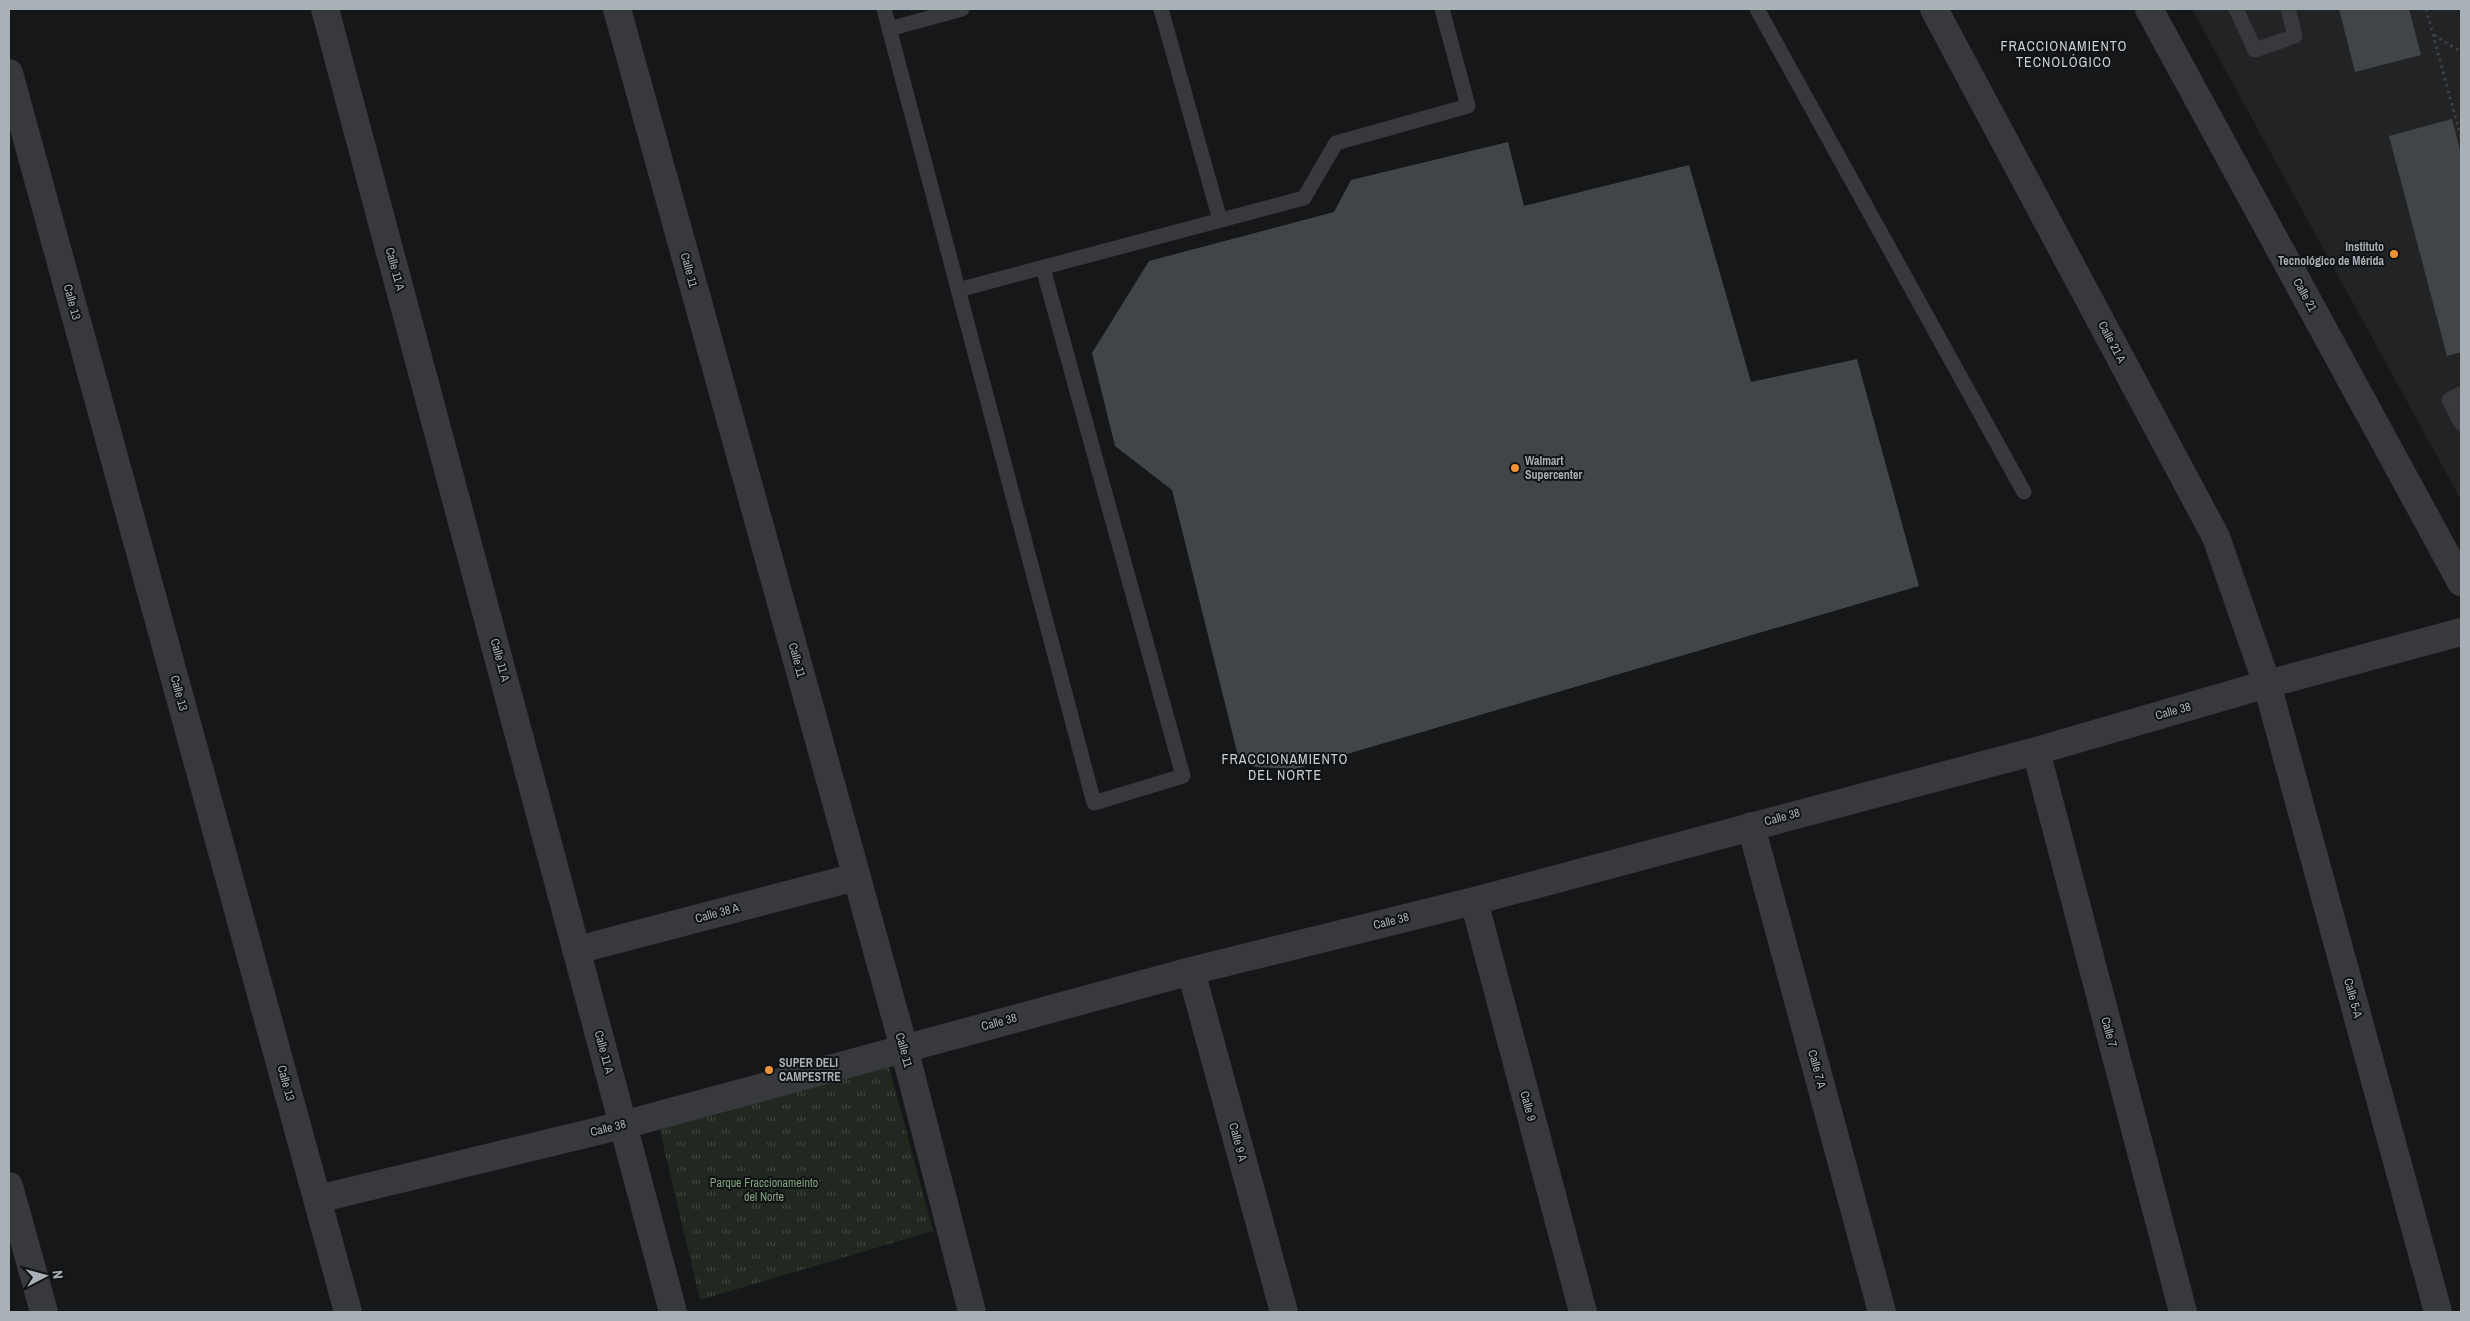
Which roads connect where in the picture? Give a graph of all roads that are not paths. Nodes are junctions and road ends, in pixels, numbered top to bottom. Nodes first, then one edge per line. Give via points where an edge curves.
1 (325, 9) edge
2 (617, 9) edge
3 (884, 9) edge
4 (962, 9) edge
5 (1162, 9) edge
6 (1442, 9) edge
7 (1757, 9) edge
8 (1934, 9) edge
9 (2149, 9) edge
10 (2236, 9) edge
11 (2288, 9) edge
12 (889, 29) junction
13 (9, 73) edge
14 (1220, 220) junction
15 (1043, 268) junction
16 (958, 290) junction
17 (2461, 394) edge
18 (2461, 423) edge
19 (2024, 492) dead end
20 (2461, 582) edge
21 (2461, 632) edge
22 (2267, 684) junction
23 (2036, 751) junction
24 (1751, 826) junction
25 (856, 877) junction
26 (1474, 901) junction
27 (577, 950) junction
28 (1191, 971) junction
29 (904, 1048) junction
30 (624, 1124) junction
31 (9, 1186) edge
32 (318, 1199) junction
33 (44, 1312) edge
34 (348, 1312) edge
35 (673, 1312) edge
36 (972, 1312) edge
37 (1284, 1312) edge
38 (1583, 1312) edge
39 (1882, 1312) edge
40 (2182, 1312) edge
41 (2438, 1312) edge

1 - 27 street, Calle 11 A
2 - 25 street, Calle 11
3 - 12 lane
4 - 12 lane
5 - 14 lane
6 - 14 lane via 1468,106 1336,143 1304,198
7 - 19 lane
8 - 22 street, Calle 21 A via 2216,536
9 - 20 street, Calle 21
10 - 11 lane via 2255,50 2295,36
12 - 16 lane
13 - 32 street, Calle 13
14 - 15 lane
15 - 16 lane
15 - 16 lane via 1183,776 1094,803
17 - 18 lane via 2449,400
21 - 22 street, Calle 38
22 - 23 street, Calle 38
22 - 41 street, Calle 5-A
23 - 24 street, Calle 38
23 - 40 street, Calle 7
24 - 26 street, Calle 38
24 - 39 street, Calle 7 A
25 - 27 street, Calle 38 A
25 - 29 street, Calle 11
26 - 28 street, Calle 38
26 - 38 street, Calle 9
27 - 30 street, Calle 11 A
28 - 29 street, Calle 38
28 - 37 street, Calle 9 A
29 - 30 street, Calle 38
29 - 36 street, Calle 11
30 - 32 street, Calle 38
30 - 35 street, Calle 11 A
31 - 33 street
32 - 34 street, Calle 13

